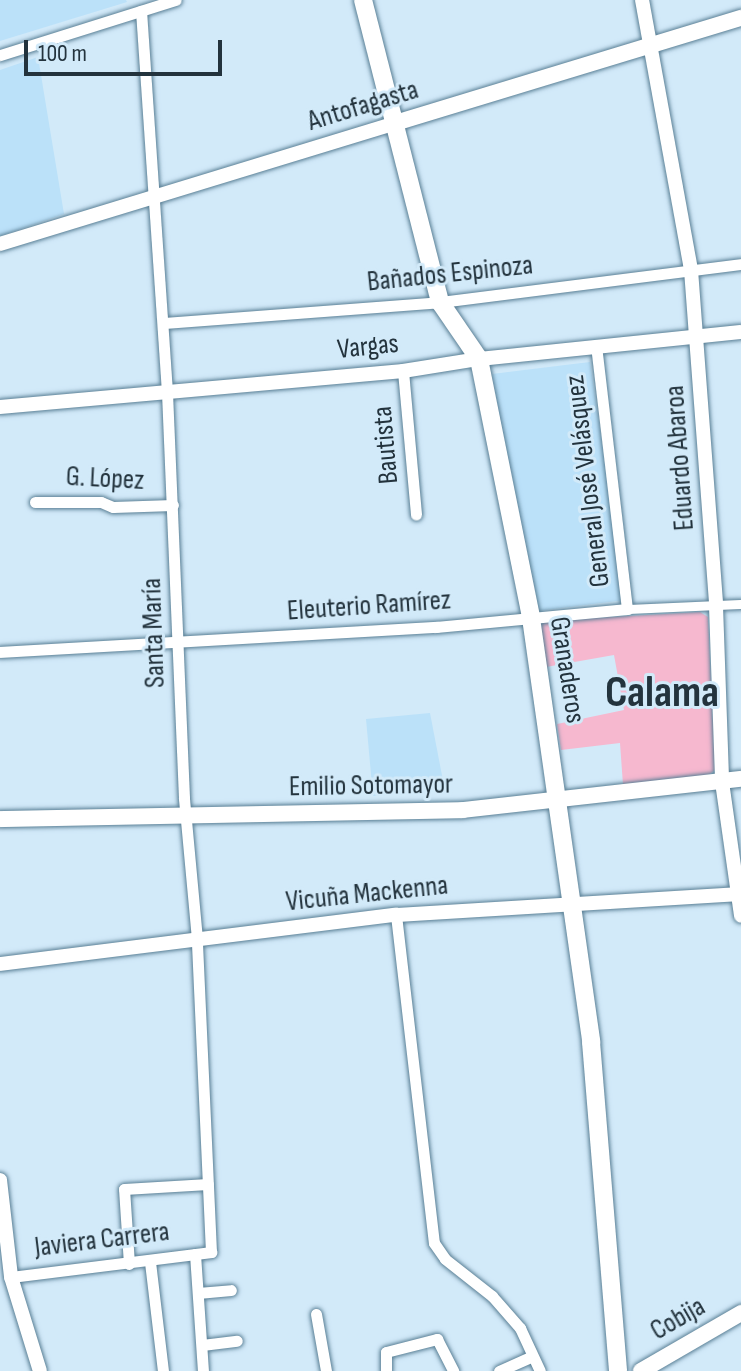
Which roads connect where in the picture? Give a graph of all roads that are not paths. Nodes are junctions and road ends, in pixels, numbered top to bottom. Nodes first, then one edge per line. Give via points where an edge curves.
1 (176, 0) edge
2 (363, 0) edge
3 (642, 0) edge
4 (141, 11) junction
5 (741, 18) edge
6 (652, 47) junction
7 (0, 55) edge
8 (395, 123) junction
9 (154, 196) junction
10 (0, 244) edge
11 (741, 264) edge
12 (691, 270) junction
13 (440, 302) junction
14 (163, 323) junction
15 (741, 332) edge
16 (698, 336) junction
17 (596, 347) junction
18 (479, 359) junction
19 (403, 371) junction
20 (167, 392) junction
21 (0, 407) edge
22 (35, 502) dead end
23 (173, 505) junction
24 (416, 514) dead end
25 (741, 604) edge
26 (716, 606) junction
27 (627, 609) junction
28 (531, 618) junction
29 (178, 643) junction
30 (0, 652) edge
31 (741, 779) edge
32 (722, 782) junction
33 (559, 800) junction
34 (186, 815) junction
35 (0, 819) edge
36 (739, 894) edge
37 (574, 904) junction
38 (396, 915) junction
39 (741, 916) edge
40 (197, 939) junction
41 (0, 964) edge
42 (0, 1180) edge
43 (208, 1184) junction
44 (211, 1252) joint
45 (195, 1254) junction
46 (150, 1262) junction
47 (129, 1264) junction
48 (6, 1277) edge
49 (231, 1290) dead end
50 (198, 1293) junction
51 (741, 1313) edge
52 (316, 1314) dead end
53 (721, 1324) junction
54 (741, 1329) edge
55 (237, 1341) dead end
56 (202, 1345) junction
57 (532, 1356) junction
58 (40, 1371) edge
59 (163, 1371) edge
60 (203, 1371) edge
61 (326, 1371) edge
62 (386, 1371) edge
63 (453, 1371) edge
64 (499, 1371) edge
65 (540, 1371) edge
66 (618, 1371) edge
67 (641, 1371) edge

1 - 4 street
2 - 8 main road, Granaderos
3 - 6 street, Eduardo Abaroa
4 - 7 street
4 - 9 street, Santa María
5 - 6 main road, Antofagasta
6 - 8 main road, Antofagasta
6 - 12 street, Eduardo Abaroa
8 - 9 street, Antofagasta
8 - 13 main road, Granaderos
9 - 10 street, Antofagasta
9 - 14 street, Santa María
11 - 12 street, Bañados Espinoza
12 - 13 street, Bañados Espinoza
12 - 16 street, Eduardo Abaroa
13 - 14 street, Bañados Espinoza
13 - 18 main road, Granaderos
14 - 20 street, Santa María
15 - 16 street, Vargas
16 - 17 street, Vargas
16 - 26 street, Eduardo Abaroa
17 - 18 street, Vargas
17 - 27 street, General José Velásquez
18 - 19 street, Vargas
18 - 28 main road, Granaderos
19 - 20 street, Vargas
19 - 24 street, Bautista
20 - 21 street, Vargas
20 - 23 street, Santa María
22 - 23 street, G. López
23 - 29 street, Santa María
25 - 26 street, Eleuterio Ramírez
26 - 27 street, Eleuterio Ramírez
26 - 32 street, Eduardo Abaroa
27 - 28 street, Eleuterio Ramírez
28 - 29 street, Eleuterio Ramírez
28 - 33 main road, Granaderos
29 - 30 street, Eleuterio Ramírez
29 - 34 street, Santa María
31 - 32 main road, Emilio Sotomayor
32 - 33 main road, Emilio Sotomayor
32 - 36 street, Eduardo Abaroa
33 - 34 main road, Emilio Sotomayor via 377,814
33 - 37 main road, Granaderos
34 - 35 main road, Emilio Sotomayor
34 - 40 street, Santa María
36 - 37 street, Vicuña Mackenna
36 - 39 street, Eduardo Abaroa
37 - 38 street, Vicuña Mackenna
37 - 66 main road, Granaderos
38 - 40 street, Vicuña Mackenna
38 - 57 street via 434,1243 520,1328
40 - 41 street, Vicuña Mackenna
40 - 43 street, Santa María
42 - 48 street
43 - 44 street, Santa María
43 - 47 street via 124,1189
44 - 45 street, Javiera Carrera
45 - 46 street, Javiera Carrera
45 - 50 street
46 - 47 street, Javiera Carrera
46 - 59 street
47 - 48 street, Javiera Carrera
48 - 58 street
49 - 50 street
50 - 56 street
51 - 53 main road, Cobija
52 - 61 street
53 - 54 main road
53 - 67 main road, Cobija
55 - 56 street
56 - 60 street
57 - 64 street
57 - 65 street
62 - 63 street via 386,1352 437,1339

